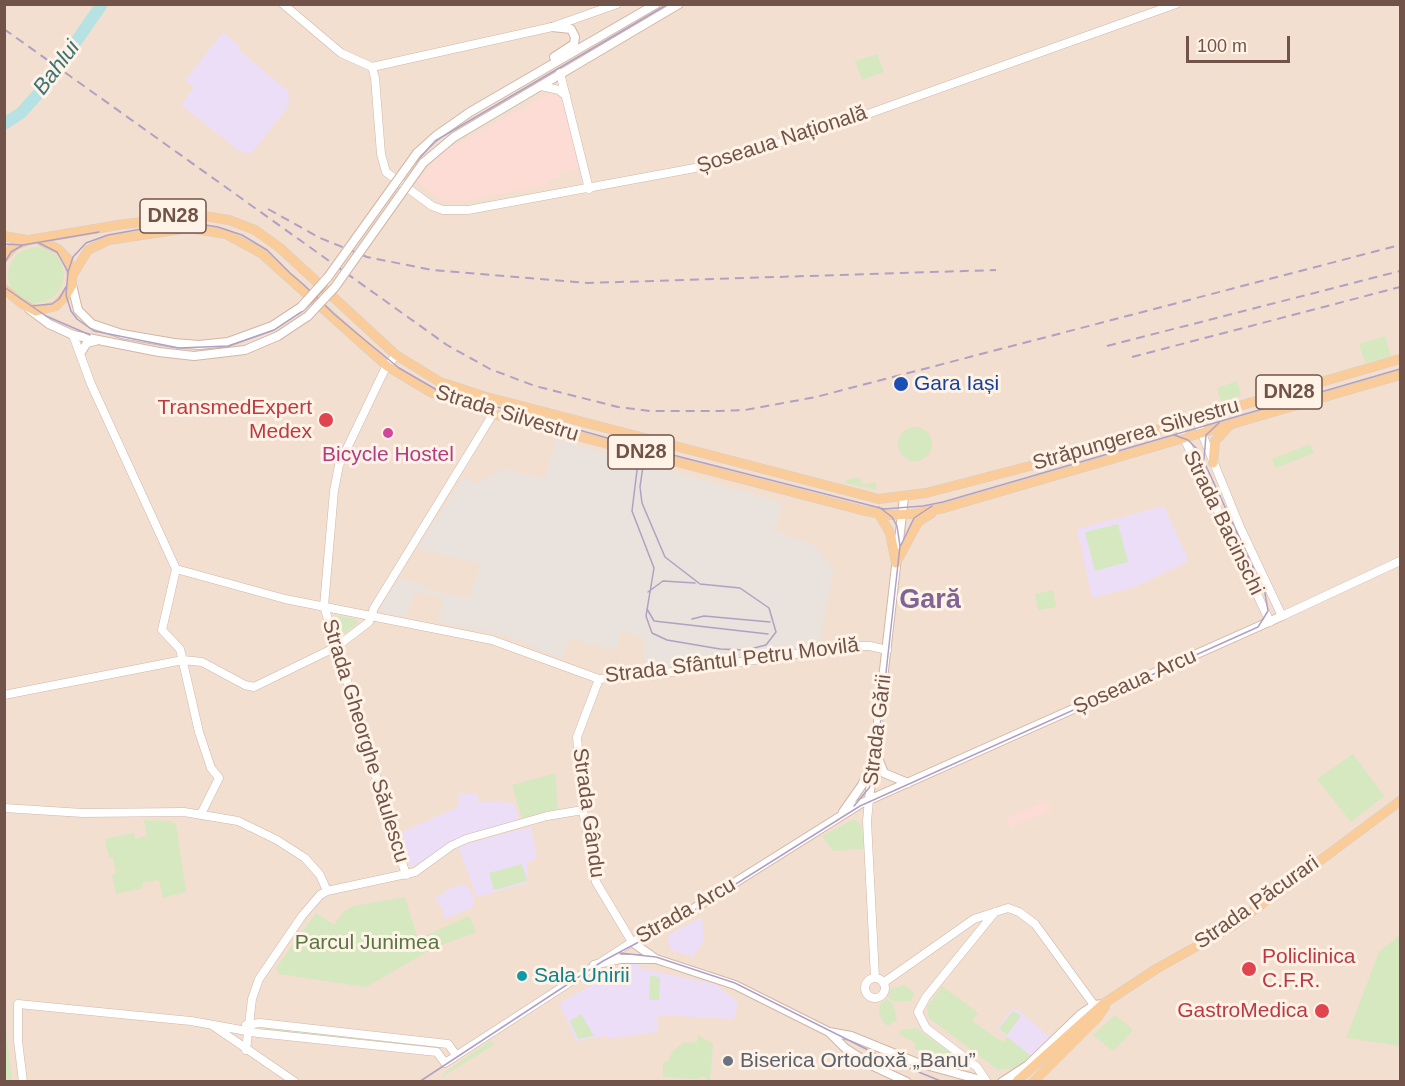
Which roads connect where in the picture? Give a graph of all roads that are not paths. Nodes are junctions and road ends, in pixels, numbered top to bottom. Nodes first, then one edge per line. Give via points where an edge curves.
1 (283, 4) edge
2 (617, 4) edge
3 (657, 4) edge
4 (679, 4) edge
5 (1176, 4) edge
6 (552, 27) junction
7 (372, 67) junction
8 (560, 73) junction
9 (535, 74) junction
10 (541, 86) junction
11 (566, 96) junction
12 (590, 189) junction
13 (4, 236) edge
14 (33, 239) junction
15 (8, 247) edge
16 (4, 257) edge
17 (72, 281) junction
18 (5, 290) edge
19 (27, 307) junction
20 (73, 335) junction
21 (98, 340) junction
22 (81, 352) junction
23 (396, 355) junction
24 (1401, 359) edge
25 (387, 366) junction
26 (1401, 375) edge
27 (493, 414) junction
28 (1196, 419) junction
29 (1178, 424) junction
30 (1231, 424) junction
31 (1201, 433) junction
32 (1183, 438) junction
33 (1213, 463) junction
34 (904, 497) junction
35 (940, 509) junction
36 (879, 514) junction
37 (903, 515) junction
38 (1401, 561) edge
39 (896, 563) junction
40 (176, 569) junction
41 (324, 606) junction
42 (372, 616) junction
43 (1282, 616) junction
44 (1270, 622) junction
45 (336, 647) junction
46 (887, 650) junction
47 (183, 660) junction
48 (599, 679) junction
49 (4, 695) edge
50 (876, 756) junction
51 (908, 783) junction
52 (869, 800) junction
53 (1401, 801) edge
54 (4, 808) edge
55 (583, 810) junction
56 (201, 814) junction
57 (840, 817) junction
58 (406, 875) junction
59 (327, 891) junction
60 (998, 909) junction
61 (966, 924) junction
62 (654, 933) junction
63 (970, 940) junction
64 (632, 942) junction
65 (653, 957) junction
66 (594, 965) junction
67 (875, 978) junction
68 (884, 982) junction
69 (1103, 1004) junction
70 (211, 1024) junction
71 (248, 1028) junction
72 (830, 1032) junction
73 (246, 1050) junction
74 (456, 1055) junction
75 (1043, 1071) junction
76 (982, 1081) edge
77 (1019, 1081) edge
78 (22, 1082) edge
79 (295, 1082) edge
80 (907, 1082) edge
81 (962, 1082) edge
82 (1002, 1082) edge
83 (1033, 1082) edge
84 (1038, 1082) edge

1 - 7 street via 341,53
2 - 6 street
3 - 9 main road
4 - 8 main road
5 - 12 street, Șoseaua Națională via 725,160
6 - 7 street
6 - 9 main road via 571,29 574,44 541,65
7 - 12 street, Șoseaua Națională via 386,172 432,206 456,211
8 - 10 main road
8 - 11 street
9 - 17 main road, bridge via 470,112 417,153 320,288 301,307 272,326 228,342 199,345 100,328 83,317 73,297
10 - 11 street
10 - 21 main road, bridge via 436,150 326,298 278,336 245,350 209,356 159,352
11 - 12 street
13 - 14 main road, DN28
14 - 15 main road, DN28
14 - 17 main road, DN28 via 64,254
14 - 23 main road, Strada Silvestru / DN28 via 162,218 211,216 255,231 298,263
15 - 16 main road, DN28
17 - 19 main road, DN28 via 62,302 50,309 36,311
17 - 25 main road, Strada Silvestru / DN28 via 81,258 98,243 189,228 213,231 236,238 261,253
18 - 19 main road
19 - 20 main road via 49,324
20 - 21 main road
20 - 22 street
21 - 22 main road via 87,343
22 - 40 street
23 - 25 street
23 - 34 main road, Strada Silvestru / DN28 via 440,382 483,396 868,496
24 - 28 main road, Străpungerea Silvestru / DN28
25 - 27 main road, Strada Silvestru / DN28 via 430,392
25 - 41 street via 339,465
26 - 30 main road, DN28
27 - 36 main road, Strada Silvestru / DN28
27 - 42 street, Strada Gheorghe Săulescu
28 - 29 main road, Străpungerea Silvestru / DN28
28 - 31 street, Strada Bacinschi
29 - 32 street, Strada Bacinschi
29 - 34 main road, Străpungerea Silvestru / DN28
30 - 31 main road, DN28
30 - 33 main road via 1215,441
31 - 32 main road, Străpungerea Silvestru / DN28
31 - 33 street, Strada Bacinschi
32 - 35 main road, Străpungerea Silvestru / DN28
32 - 44 street, Strada Bacinschi
33 - 43 street, Strada Bacinschi
34 - 37 main road, Strada Gării
35 - 37 main road, Străpungerea Silvestru / DN28
35 - 39 main road via 918,522
36 - 37 main road, Strada Silvestru / DN28
36 - 39 main road via 890,533
37 - 39 main road, Strada Gării
38 - 43 street, Șoseaua Arcu
39 - 46 main road, Strada Gării
40 - 41 street, Strada Sfântul Petru Movilă
40 - 47 street via 162,630 180,648
41 - 42 street, Strada Sfântul Petru Movilă
41 - 45 street, Strada Gheorghe Săulescu
42 - 45 street
42 - 48 street, Strada Sfântul Petru Movilă via 492,640
43 - 44 main road, Șoseaua Arcu
44 - 51 main road, Șoseaua Arcu
45 - 47 street via 254,687 202,662
45 - 58 street, Strada Gheorghe Săulescu
46 - 48 street, Strada Sfântul Petru Movilă via 850,646
46 - 50 main road, Strada Gării
47 - 49 street
47 - 56 street via 199,732 211,768 219,778
48 - 55 street, Strada Gându via 577,737
50 - 51 main road via 884,773
50 - 52 main road, Strada Gării
50 - 57 main road
51 - 52 main road, Șoseaua Arcu
52 - 57 main road, Strada Arcu
52 - 67 street, Strada Gării
53 - 69 main road, Strada Păcurari via 1231,927
54 - 56 street
55 - 58 street via 458,842
55 - 64 street, Strada Gându via 596,882
56 - 59 street via 238,821 291,848 313,866
57 - 62 main road, Strada Arcu
58 - 59 street
59 - 71 street via 302,916 260,979 252,999
60 - 61 street
60 - 63 street
60 - 69 street via 1014,909 1026,916
61 - 63 street via 974,931
61 - 68 street
62 - 64 main road, Strada Arcu
62 - 65 main road via 649,942
63 - 76 street via 918,1012 926,1028 977,1067
64 - 65 main road
64 - 66 street, Strada Arcu
65 - 66 main road via 620,958
65 - 72 main road via 735,985
66 - 74 street, Strada Arcu
67 - 68 street
67 - 68 street via 865,986 870,998 883,995
69 - 75 main road via 1098,1017
69 - 77 main road
69 - 82 main road
70 - 71 street
70 - 73 street
70 - 78 street via 18,1004
71 - 73 street
71 - 74 street via 448,1044
71 - 74 street, Strada Arcu via 437,1052 445,1063
72 - 76 main road via 851,1036 931,1068
72 - 80 main road via 845,1048
73 - 79 street
75 - 83 main road
75 - 84 main road
76 - 81 main road

